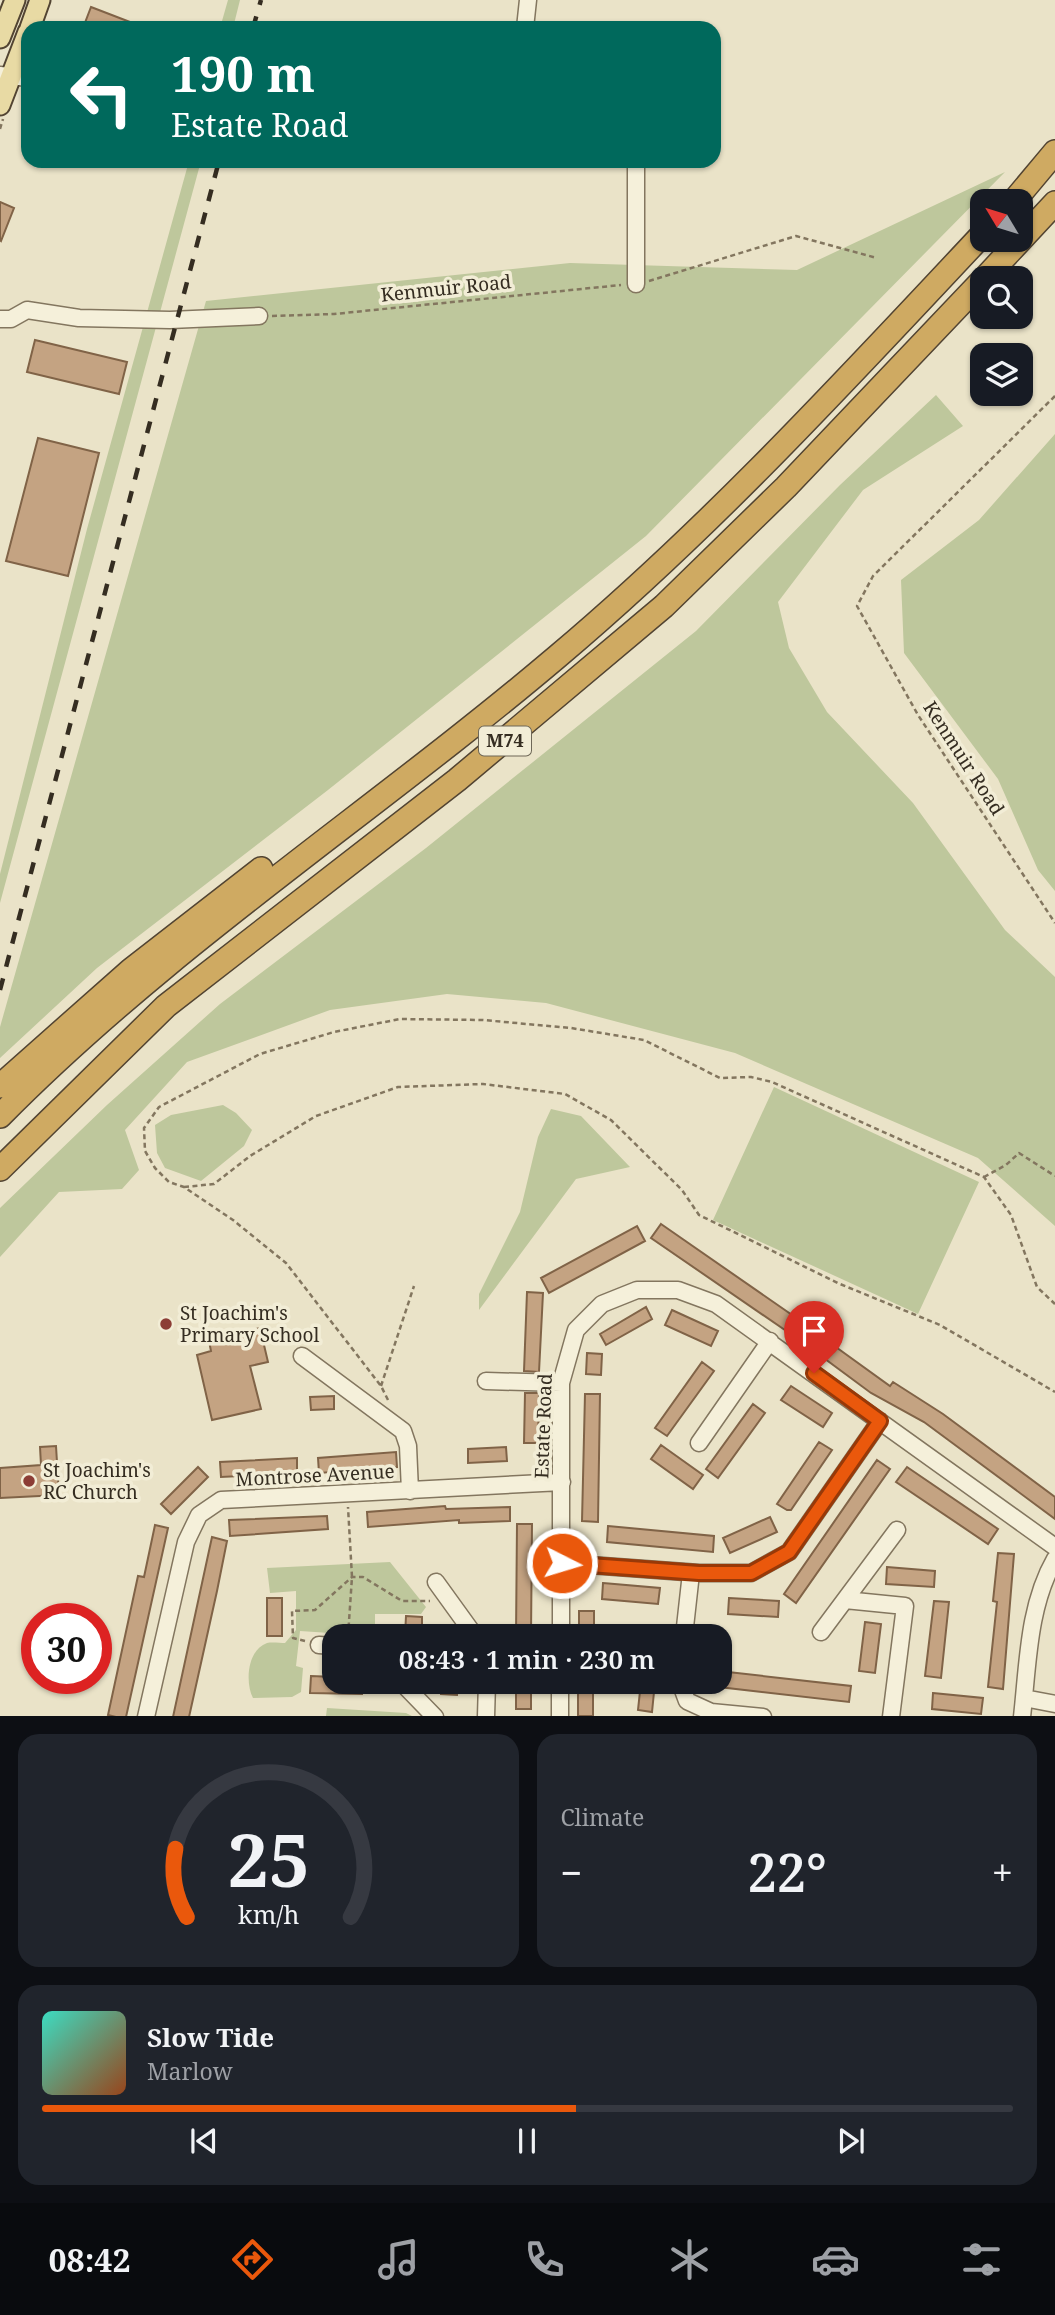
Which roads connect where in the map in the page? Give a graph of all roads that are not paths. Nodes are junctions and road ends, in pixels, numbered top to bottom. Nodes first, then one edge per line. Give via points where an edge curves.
1 (15, 0) edge
2 (40, 0) edge
3 (528, 0) edge
4 (32, 21) edge
5 (526, 21) edge
6 (0, 38) edge
7 (21, 53) edge
8 (13, 76) edge
9 (0, 105) edge
10 (1055, 152) edge
11 (636, 168) edge
12 (1024, 189) edge
13 (1055, 202) edge
14 (970, 248) edge
15 (996, 266) edge
16 (636, 284) road end
17 (970, 294) edge
18 (259, 316) road end
19 (0, 320) edge
20 (639, 586) junction
21 (3, 1097) edge
22 (0, 1169) edge
23 (770, 1341) junction
24 (302, 1356) dead end
25 (486, 1381) dead end
26 (561, 1383) junction
27 (880, 1421) junction
28 (699, 1443) dead end
29 (562, 1482) junction
30 (410, 1491) junction
31 (897, 1530) dead end
32 (1055, 1547) edge
33 (1055, 1559) edge
34 (562, 1563) junction
35 (691, 1573) junction
36 (436, 1582) dead end
37 (845, 1600) junction
38 (466, 1624) edge
39 (561, 1624) edge
40 (685, 1624) edge
41 (821, 1632) dead end
42 (413, 1694) edge
43 (487, 1694) edge
44 (561, 1694) edge
45 (684, 1694) edge
46 (1024, 1698) junction
47 (1055, 1704) edge
48 (146, 1716) edge
49 (434, 1716) edge
50 (486, 1716) edge
51 (560, 1716) edge
52 (753, 1716) edge
53 (891, 1716) edge
54 (1022, 1716) edge

1 - 6 main road
2 - 4 main road
3 - 5 street
7 - 8 main road
8 - 9 main road
10 - 12 highway
11 - 16 street
13 - 15 highway, M74
14 - 20 highway, M74 via 764,467
17 - 22 highway, M74 via 786,487 664,606 468,771 166,1006
18 - 19 street via 79,318 27,310
20 - 21 highway, M74 via 451,744 167,965 50,1065
20 - 21 highway via 185,926
23 - 26 street, Estate Road via 716,1304 678,1290 637,1290 602,1304 576,1330
23 - 27 street, Estate Road
23 - 28 street
24 - 30 street via 403,1431
25 - 26 street
26 - 29 street, Estate Road
27 - 32 street, Estate Road
27 - 35 street via 789,1552 751,1573
29 - 30 street, Montrose Avenue
29 - 34 street, Estate Road
30 - 48 street, Montrose Avenue via 221,1500 199,1515 186,1542
31 - 37 street
33 - 46 street via 1043,1580 1035,1611
34 - 35 street
34 - 39 street, Estate Road
35 - 40 street
36 - 38 street
37 - 41 street
37 - 53 street via 905,1606
42 - 49 street
43 - 50 street
44 - 51 street
45 - 52 street via 687,1701 711,1712
46 - 47 street
46 - 54 street

